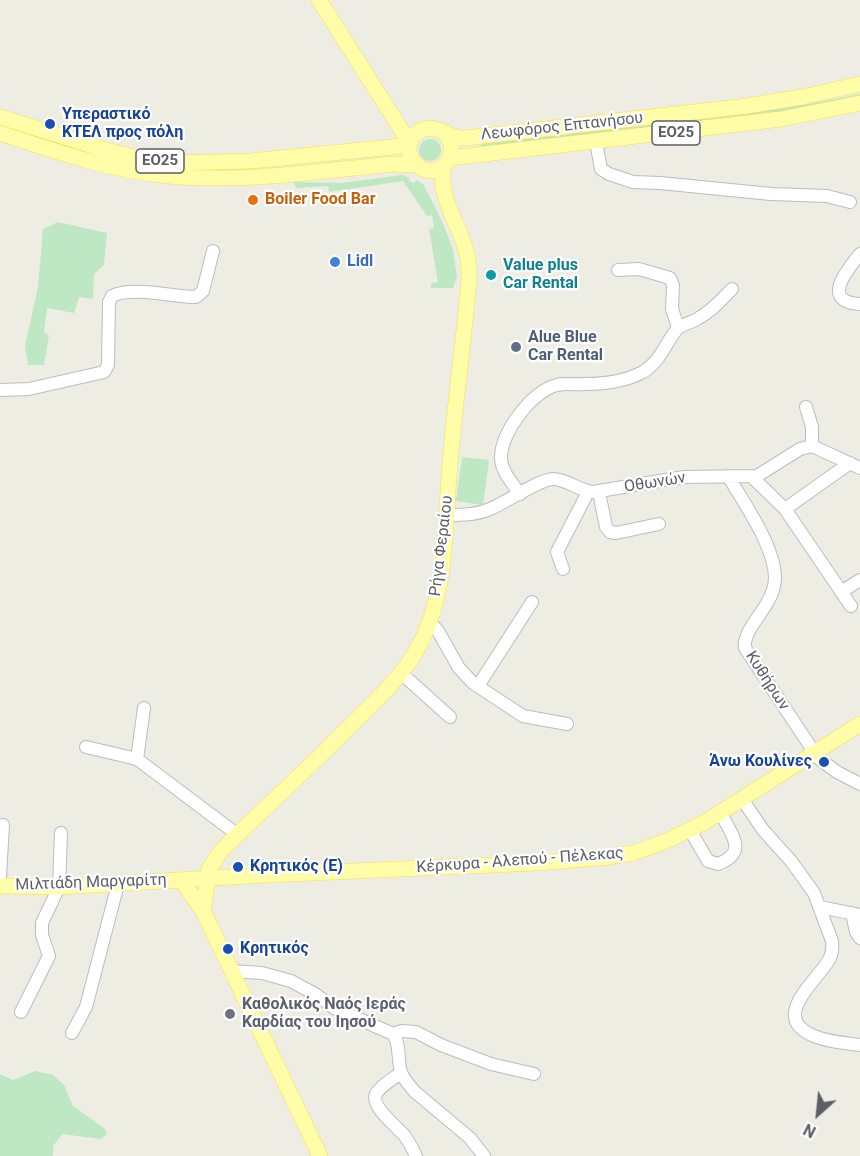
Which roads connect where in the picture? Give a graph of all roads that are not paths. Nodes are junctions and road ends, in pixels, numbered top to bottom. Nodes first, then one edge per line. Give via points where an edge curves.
1 (319, 0) edge
2 (860, 84) edge
3 (860, 104) edge
4 (390, 113) junction
5 (0, 117) edge
6 (424, 129) junction
7 (442, 131) junction
8 (0, 133) edge
9 (410, 142) junction
10 (596, 142) junction
11 (447, 162) junction
12 (417, 166) junction
13 (850, 202) dead end
14 (446, 205) junction
15 (213, 251) dead end
16 (860, 254) edge
17 (618, 270) dead end
18 (732, 289) dead end
19 (860, 304) edge
20 (678, 327) junction
21 (0, 390) edge
22 (806, 407) dead end
23 (812, 446) junction
24 (855, 466) edge
25 (728, 476) junction
26 (752, 477) junction
27 (593, 492) junction
28 (520, 494) junction
29 (785, 509) junction
30 (448, 515) junction
31 (659, 524) dead end
32 (563, 569) dead end
33 (860, 580) edge
34 (842, 592) junction
35 (532, 602) dead end
36 (850, 606) dead end
37 (429, 621) junction
38 (401, 673) junction
39 (478, 686) junction
40 (144, 708) dead end
41 (450, 717) dead end
42 (567, 724) dead end
43 (860, 724) edge
44 (86, 747) dead end
45 (814, 753) junction
46 (137, 759) junction
47 (860, 784) edge
48 (742, 800) junction
49 (721, 813) junction
50 (3, 825) dead end
51 (690, 830) junction
52 (61, 833) dead end
53 (238, 835) junction
54 (0, 876) edge
55 (207, 878) junction
56 (181, 880) junction
57 (118, 884) junction
58 (0, 886) edge
59 (59, 887) junction
60 (820, 907) junction
61 (202, 911) junction
62 (856, 914) edge
63 (860, 938) edge
64 (231, 970) junction
65 (21, 1012) dead end
66 (72, 1032) dead end
67 (393, 1034) junction
68 (860, 1045) edge
69 (401, 1072) junction
70 (534, 1074) dead end
71 (320, 1156) edge
72 (416, 1156) edge
73 (484, 1156) edge

1 - 4 main road
2 - 7 main road, Λεωφόρος Επτανήσου / ΕΟ25 via 776,102 643,119 464,138
3 - 10 main road, Λεωφόρος Επτανήσου / ΕΟ25 via 781,119
4 - 6 main road, Λεωφόρος Επτανήσου
4 - 9 main road
5 - 9 main road, ΕΟ25 via 106,150 178,163 267,160
6 - 7 main road, Λεωφόρος Επτανήσου / ΕΟ25
6 - 9 main road
7 - 11 main road via 452,145
8 - 12 main road, Λεωφόρος Επτανήσου / ΕΟ25 via 90,160 169,176 232,177 393,164
9 - 12 main road via 410,155
10 - 11 main road, Λεωφόρος Επτανήσου / ΕΟ25
10 - 13 street via 601,169 627,181 827,196
11 - 12 main road, Λεωφόρος Επτανήσου / ΕΟ25 via 430,170
11 - 14 main road, Ρήγα Φεραίου via 442,184
12 - 14 main road, Ρήγα Φεραίου
14 - 30 main road, Ρήγα Φεραίου via 463,243 469,279 449,466
15 - 21 street via 202,291 196,297 141,292 112,296 108,365 104,372 30,389
16 - 19 street via 838,290 842,298
17 - 20 street via 639,269 670,278 672,309
18 - 20 street via 708,312
20 - 28 street via 654,363 643,372 611,382 556,385 531,402 512,425 501,458
22 - 23 street
23 - 24 street
23 - 26 street, Οθωνών
24 - 29 street
25 - 26 street, Οθωνών
25 - 27 street, Οθωνών via 684,477
25 - 45 street, Κυθήρων via 766,546 775,574 773,592 748,634 745,648
26 - 29 street
27 - 28 street via 554,479
27 - 31 street via 610,532
27 - 32 street via 557,552
28 - 30 street via 489,510
29 - 34 street
30 - 37 main road, Ρήγα Φεραίου via 440,578
33 - 34 street
34 - 36 street
35 - 39 street
37 - 38 main road, Ρήγα Φεραίου
37 - 39 street via 459,668
38 - 41 street
38 - 53 main road, Ρήγα Φεραίου
39 - 42 street via 523,716
40 - 46 street
43 - 45 main road, Κέρκυρα - Αλεπού - Πέλεκας
44 - 46 street
45 - 47 street
45 - 48 main road, Κέρκυρα - Αλεπού - Πέλεκας
46 - 53 street
48 - 49 main road, Κέρκυρα - Αλεπού - Πέλεκας
48 - 60 street via 814,893
49 - 51 main road, Κέρκυρα - Αλεπού - Πέλεκας
49 - 51 street via 736,847 730,858 711,863
50 - 54 street
51 - 55 main road, Κέρκυρα - Αλεπού - Πέλεκας via 648,848 609,857
52 - 59 street
53 - 55 main road, Ρήγα Φεραίου via 221,851
55 - 56 main road, Κέρκυρα - Αλεπού - Πέλεκας
55 - 61 main road, Ρήγα Φεραίου
56 - 57 main road, Μιλτιάδη Μαργαρίτη
56 - 61 main road
57 - 59 main road, Μιλτιάδη Μαργαρίτη
57 - 66 street via 86,1007
58 - 59 main road, Μιλτιάδη Μαργαρίτη
59 - 65 street via 42,923 49,956
60 - 62 street
60 - 68 street via 832,941 831,956 802,997 794,1017 798,1025 814,1036
61 - 64 main road
62 - 63 street
64 - 67 street via 291,981 334,1008
64 - 71 main road
67 - 69 street
67 - 70 street via 416,1032 491,1064
69 - 72 street via 379,1090 375,1101 405,1136
69 - 73 street via 415,1092 470,1138

